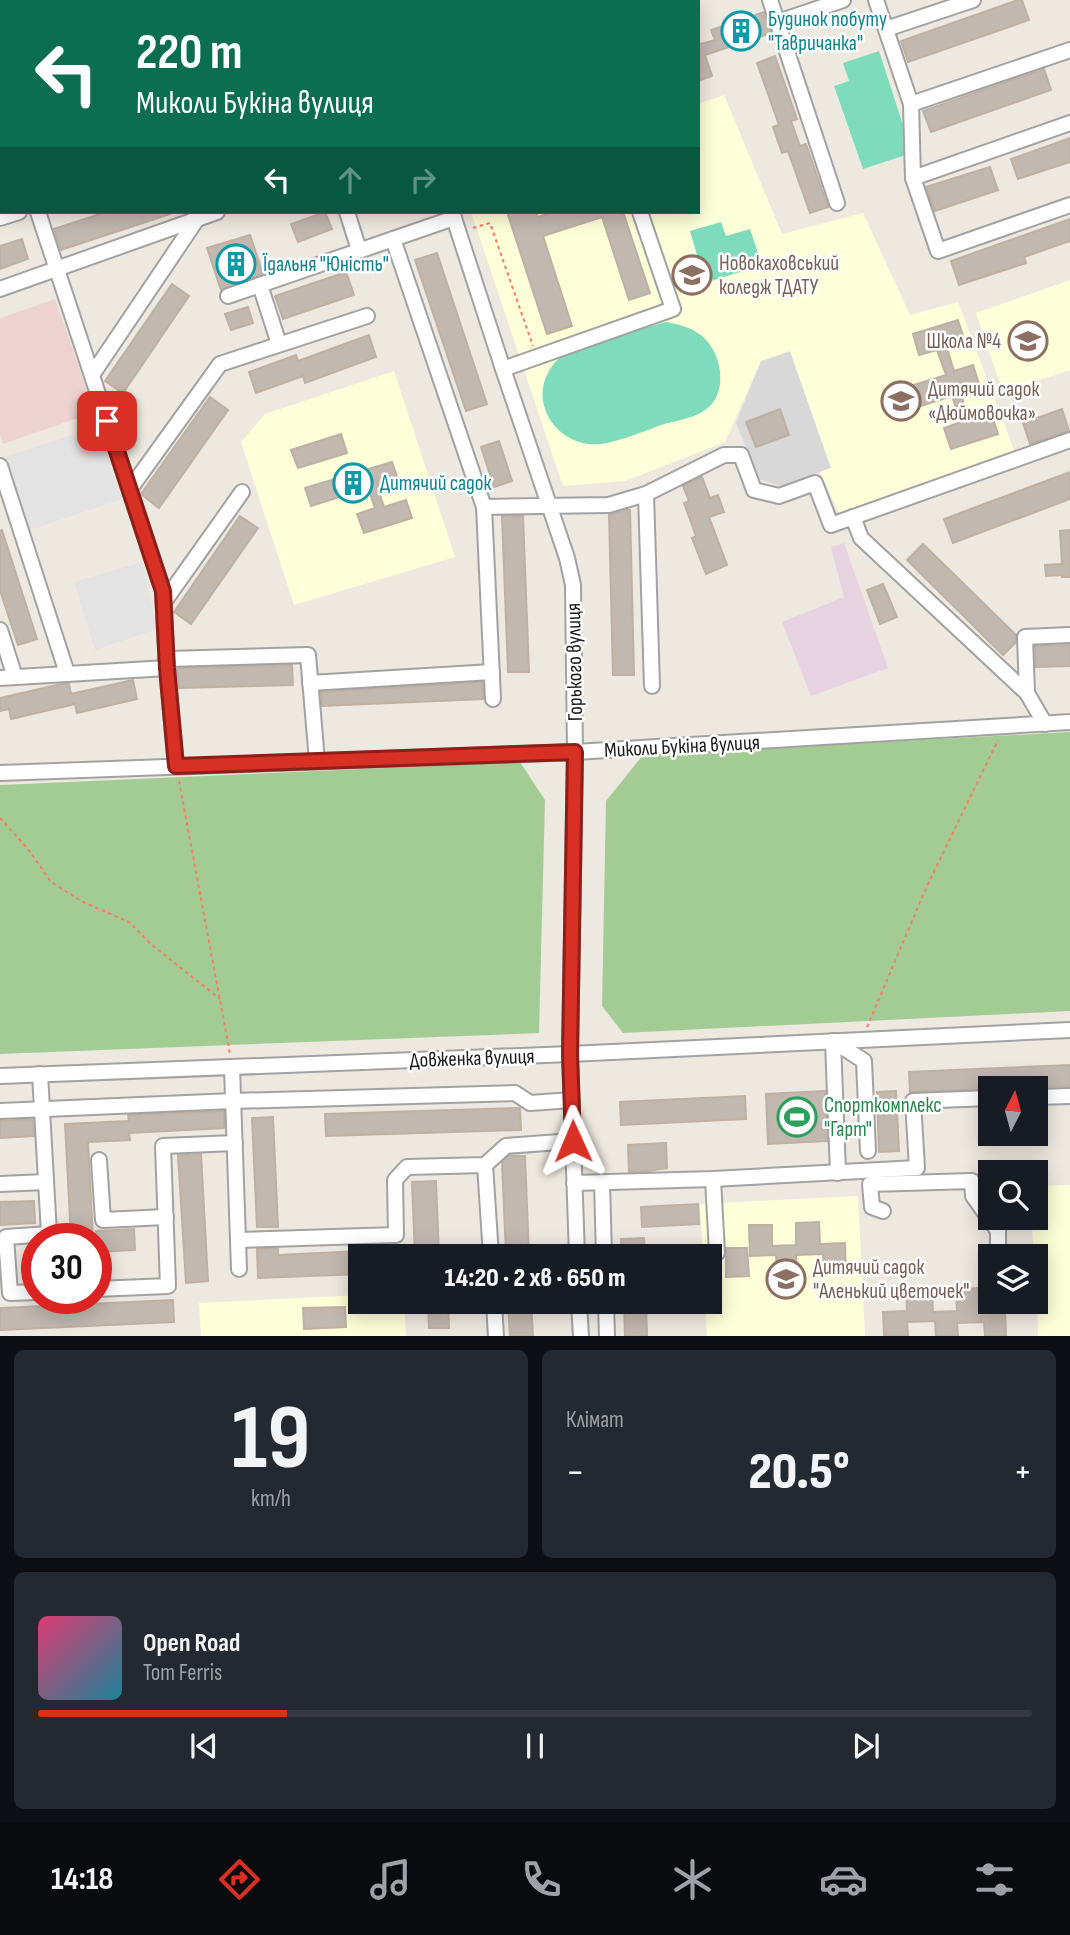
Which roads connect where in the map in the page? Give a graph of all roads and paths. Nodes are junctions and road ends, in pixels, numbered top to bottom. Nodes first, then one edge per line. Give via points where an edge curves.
1 (770, 0) edge
2 (843, 0) edge
3 (876, 0) edge
4 (973, 0) edge
5 (778, 22) junction
6 (887, 29) junction
7 (1070, 50) edge
8 (911, 104) junction
9 (1070, 123) edge
10 (913, 178) junction
11 (837, 203) dead end
12 (1070, 205) edge
13 (39, 214) edge
14 (348, 214) edge
15 (641, 214) edge
16 (196, 215) edge
17 (453, 215) edge
18 (459, 233) junction
19 (393, 239) junction
20 (359, 250) junction
21 (57, 269) junction
22 (260, 285) junction
23 (0, 289) edge
24 (228, 296) dead end
25 (367, 316) dead end
26 (279, 344) junction
27 (538, 358) junction
28 (503, 369) junction
29 (92, 375) junction
30 (1070, 440) edge
31 (0, 466) edge
32 (130, 489) junction
33 (243, 492) dead end
34 (646, 494) junction
35 (484, 506) junction
36 (550, 507) junction
37 (853, 517) junction
38 (164, 601) junction
39 (0, 630) edge
40 (1070, 635) edge
41 (167, 664) junction
42 (492, 672) junction
43 (67, 673) junction
44 (7, 677) edge
45 (310, 683) junction
46 (652, 686) dead end
47 (1027, 693) junction
48 (493, 699) dead end
49 (1070, 722) edge
50 (1045, 724) junction
51 (1005, 726) junction
52 (575, 752) junction
53 (317, 761) junction
54 (176, 766) junction
55 (0, 774) edge
56 (0, 818) edge
57 (220, 999) junction
58 (1070, 1030) edge
59 (862, 1039) junction
60 (833, 1041) junction
61 (570, 1054) junction
62 (232, 1068) junction
63 (40, 1074) junction
64 (0, 1076) edge
65 (1070, 1096) edge
66 (1048, 1097) edge
67 (978, 1098) edge
68 (572, 1100) junction
69 (233, 1101) junction
70 (43, 1109) junction
71 (0, 1111) edge
72 (573, 1141) junction
73 (235, 1143) junction
74 (868, 1152) dead end
75 (99, 1160) dead end
76 (485, 1165) junction
77 (838, 1172) junction
78 (858, 1172) junction
79 (713, 1179) junction
80 (46, 1182) junction
81 (602, 1182) junction
82 (574, 1183) junction
83 (0, 1184) edge
84 (870, 1184) junction
85 (883, 1211) dead end
86 (166, 1217) junction
87 (49, 1223) edge
88 (21, 1236) edge
89 (238, 1240) junction
90 (490, 1244) edge
91 (577, 1244) edge
92 (604, 1244) edge
93 (717, 1244) edge
94 (998, 1244) edge
95 (239, 1269) dead end
96 (112, 1288) edge
97 (21, 1293) edge
98 (495, 1314) edge
99 (580, 1314) edge
100 (606, 1314) edge
101 (496, 1336) edge
102 (581, 1336) edge
103 (607, 1336) edge

1 - 5 street
2 - 5 street
3 - 6 street
4 - 6 street
5 - 11 street
6 - 8 street
7 - 8 street
8 - 10 street
9 - 10 street
10 - 12 street via 938,251
13 - 21 street
14 - 20 street
15 - 27 street via 673,309
16 - 21 street
16 - 29 street
17 - 18 street, Горького вулиця
17 - 19 street
18 - 27 path via 490,223
18 - 28 street, Горького вулиця
19 - 20 street
19 - 35 street
20 - 22 street
21 - 23 street
21 - 29 street
22 - 24 street
22 - 26 street
25 - 26 street
26 - 32 street via 220,364
27 - 28 street
28 - 36 street, Горького вулиця
29 - 32 street
30 - 37 street
31 - 43 street
32 - 38 street
33 - 38 street
34 - 36 street via 609,505
34 - 37 street via 724,455 741,455 754,490 779,496 815,482 831,525
34 - 46 street
35 - 36 street
35 - 42 street
36 - 52 street, Горького вулиця via 573,585
37 - 47 street via 861,538
38 - 41 street
39 - 44 street
40 - 47 street via 1025,637
41 - 43 street
41 - 45 street via 308,654
41 - 54 street
42 - 45 street
42 - 48 street
43 - 44 street
45 - 53 street
47 - 50 street
49 - 50 street, Миколи Букіна вулиця
50 - 51 street, Миколи Букіна вулиця
51 - 52 street, Миколи Букіна вулиця
51 - 59 path via 927,886
52 - 53 street, Миколи Букіна вулиця
52 - 61 street, Горького вулиця
53 - 54 street, Миколи Букіна вулиця
54 - 55 street, Миколи Букіна вулиця
54 - 57 path
56 - 57 path via 51,882 129,922
57 - 62 path
58 - 59 street, Довженка вулиця
59 - 60 street, Довженка вулиця
60 - 61 street, Довженка вулиця
60 - 74 street via 864,1061
60 - 77 street
61 - 62 street, Довженка вулиця
61 - 68 street, Горького вулиця
62 - 63 street, Довженка вулиця
62 - 69 street
63 - 64 street, Довженка вулиця
63 - 70 street
65 - 66 street
67 - 78 street via 913,1101 917,1168
68 - 69 street via 530,1103 516,1093
68 - 72 street, Горького вулиця
69 - 70 street
69 - 73 street
70 - 71 street
70 - 80 street
72 - 76 street via 506,1146
72 - 82 street, Горького вулиця
73 - 86 street via 163,1146
73 - 89 street
75 - 86 street via 103,1220
76 - 89 street via 407,1167 395,1180 396,1235
76 - 90 street
77 - 78 street
77 - 79 street
78 - 84 street
79 - 81 street
79 - 93 street
80 - 83 street
80 - 87 street
81 - 82 street
81 - 92 street
82 - 91 street, Горького вулиця
84 - 85 street via 872,1207
84 - 94 street via 972,1181 973,1196 998,1231
86 - 96 street via 168,1286
88 - 97 street via 6,1237 10,1293
89 - 95 street
98 - 101 street
99 - 102 street
100 - 103 street

